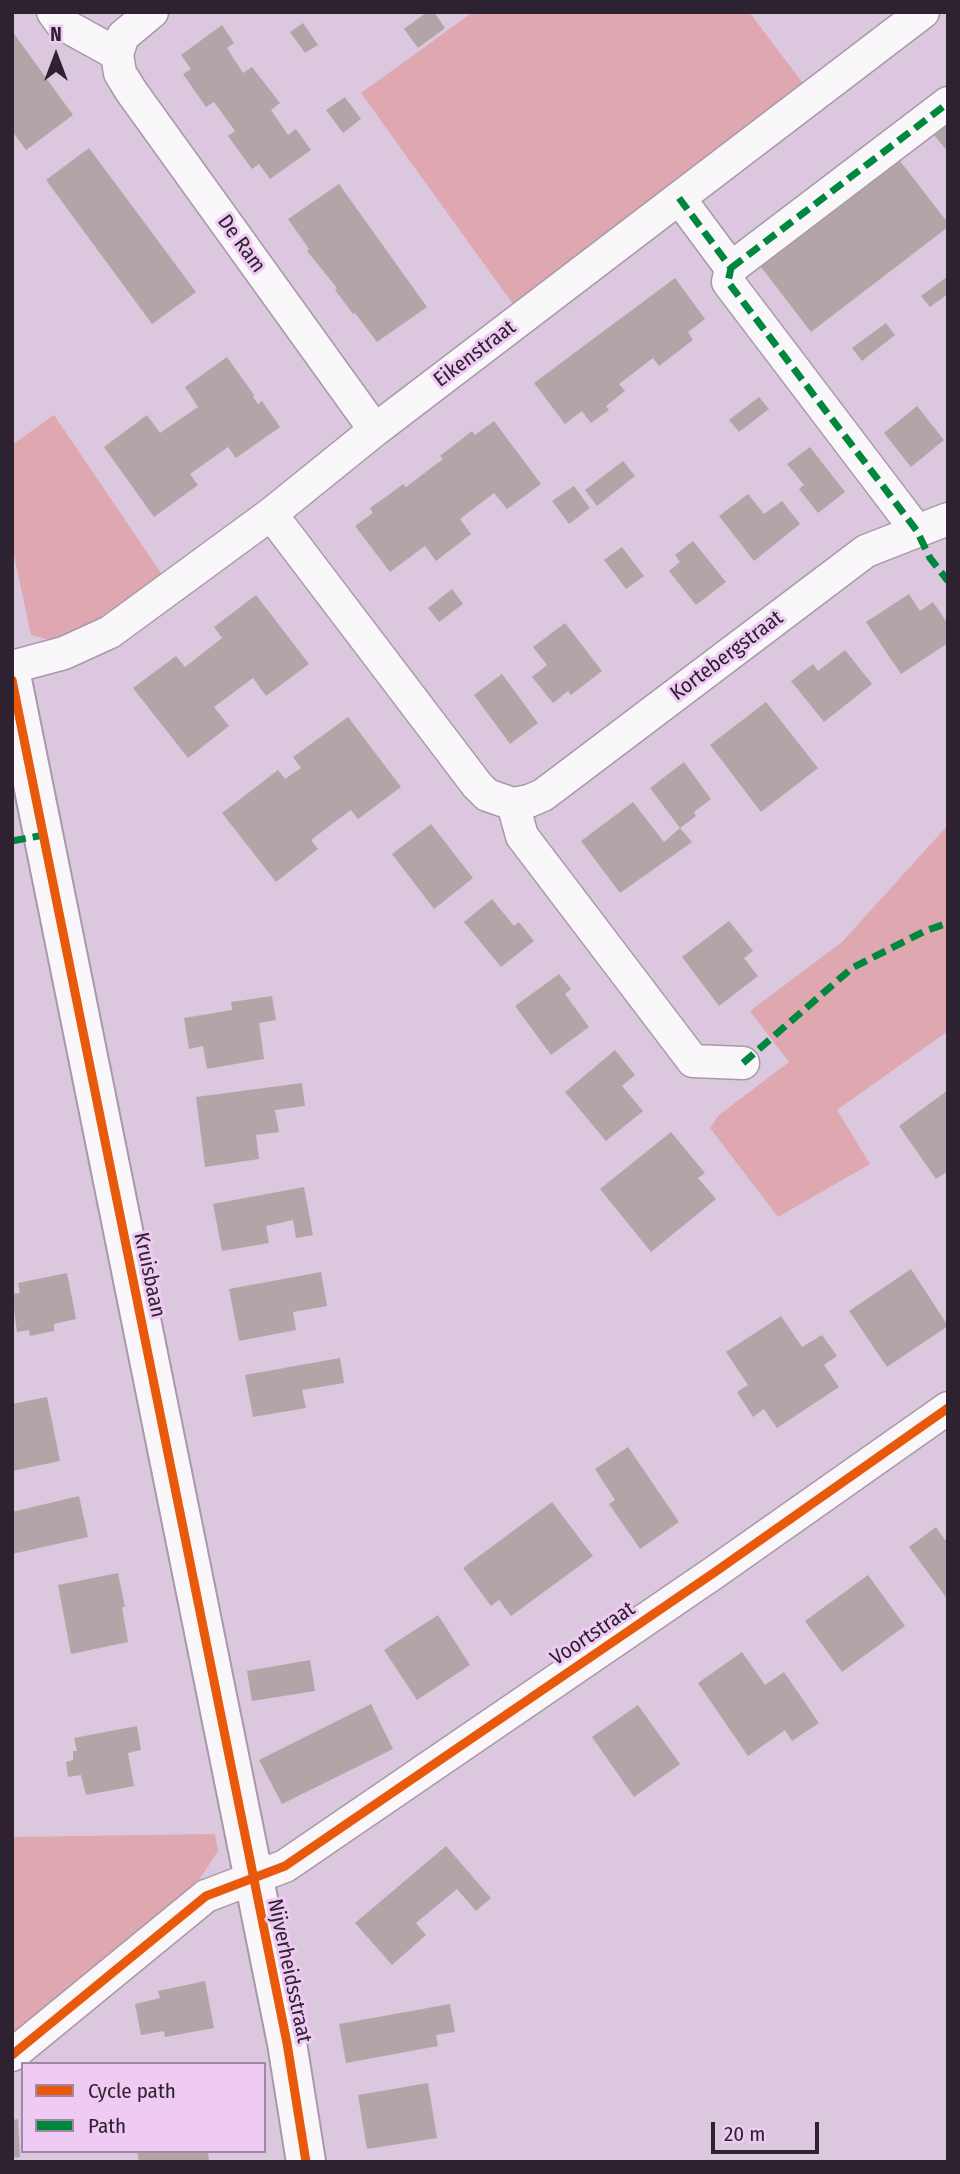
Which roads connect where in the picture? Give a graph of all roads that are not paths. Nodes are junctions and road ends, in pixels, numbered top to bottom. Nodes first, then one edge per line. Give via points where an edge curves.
1 (53, 12) edge
2 (152, 12) edge
3 (922, 12) edge
4 (117, 54) junction
5 (948, 103) edge
6 (679, 198) junction
7 (731, 268) junction
8 (375, 430) junction
9 (271, 514) junction
10 (948, 519) edge
11 (917, 531) junction
12 (12, 667) edge
13 (12, 680) edge
14 (513, 804) junction
15 (743, 1063) dead end
16 (948, 1408) edge
17 (252, 1877) junction
18 (12, 2055) edge
19 (306, 2162) edge

1 - 4 street via 61,23
2 - 4 street via 123,36
3 - 6 street, Eikenstraat
4 - 8 street, De Ram via 120,73 131,91
5 - 7 street
6 - 7 street
6 - 8 street, Eikenstraat
7 - 11 street via 728,282
8 - 9 street, Eikenstraat
9 - 12 street, Eikenstraat via 110,632 64,653
9 - 14 street via 477,785 487,795
10 - 11 street, Kortebergstraat
11 - 14 street, Kortebergstraat via 866,551 542,794
13 - 17 street, Kruisbaan
14 - 15 street via 522,836 693,1061
16 - 17 street, Voortstraat via 285,1866
17 - 18 street, Nijverheidsstraat via 206,1896
17 - 19 street, Nijverheidsstraat

